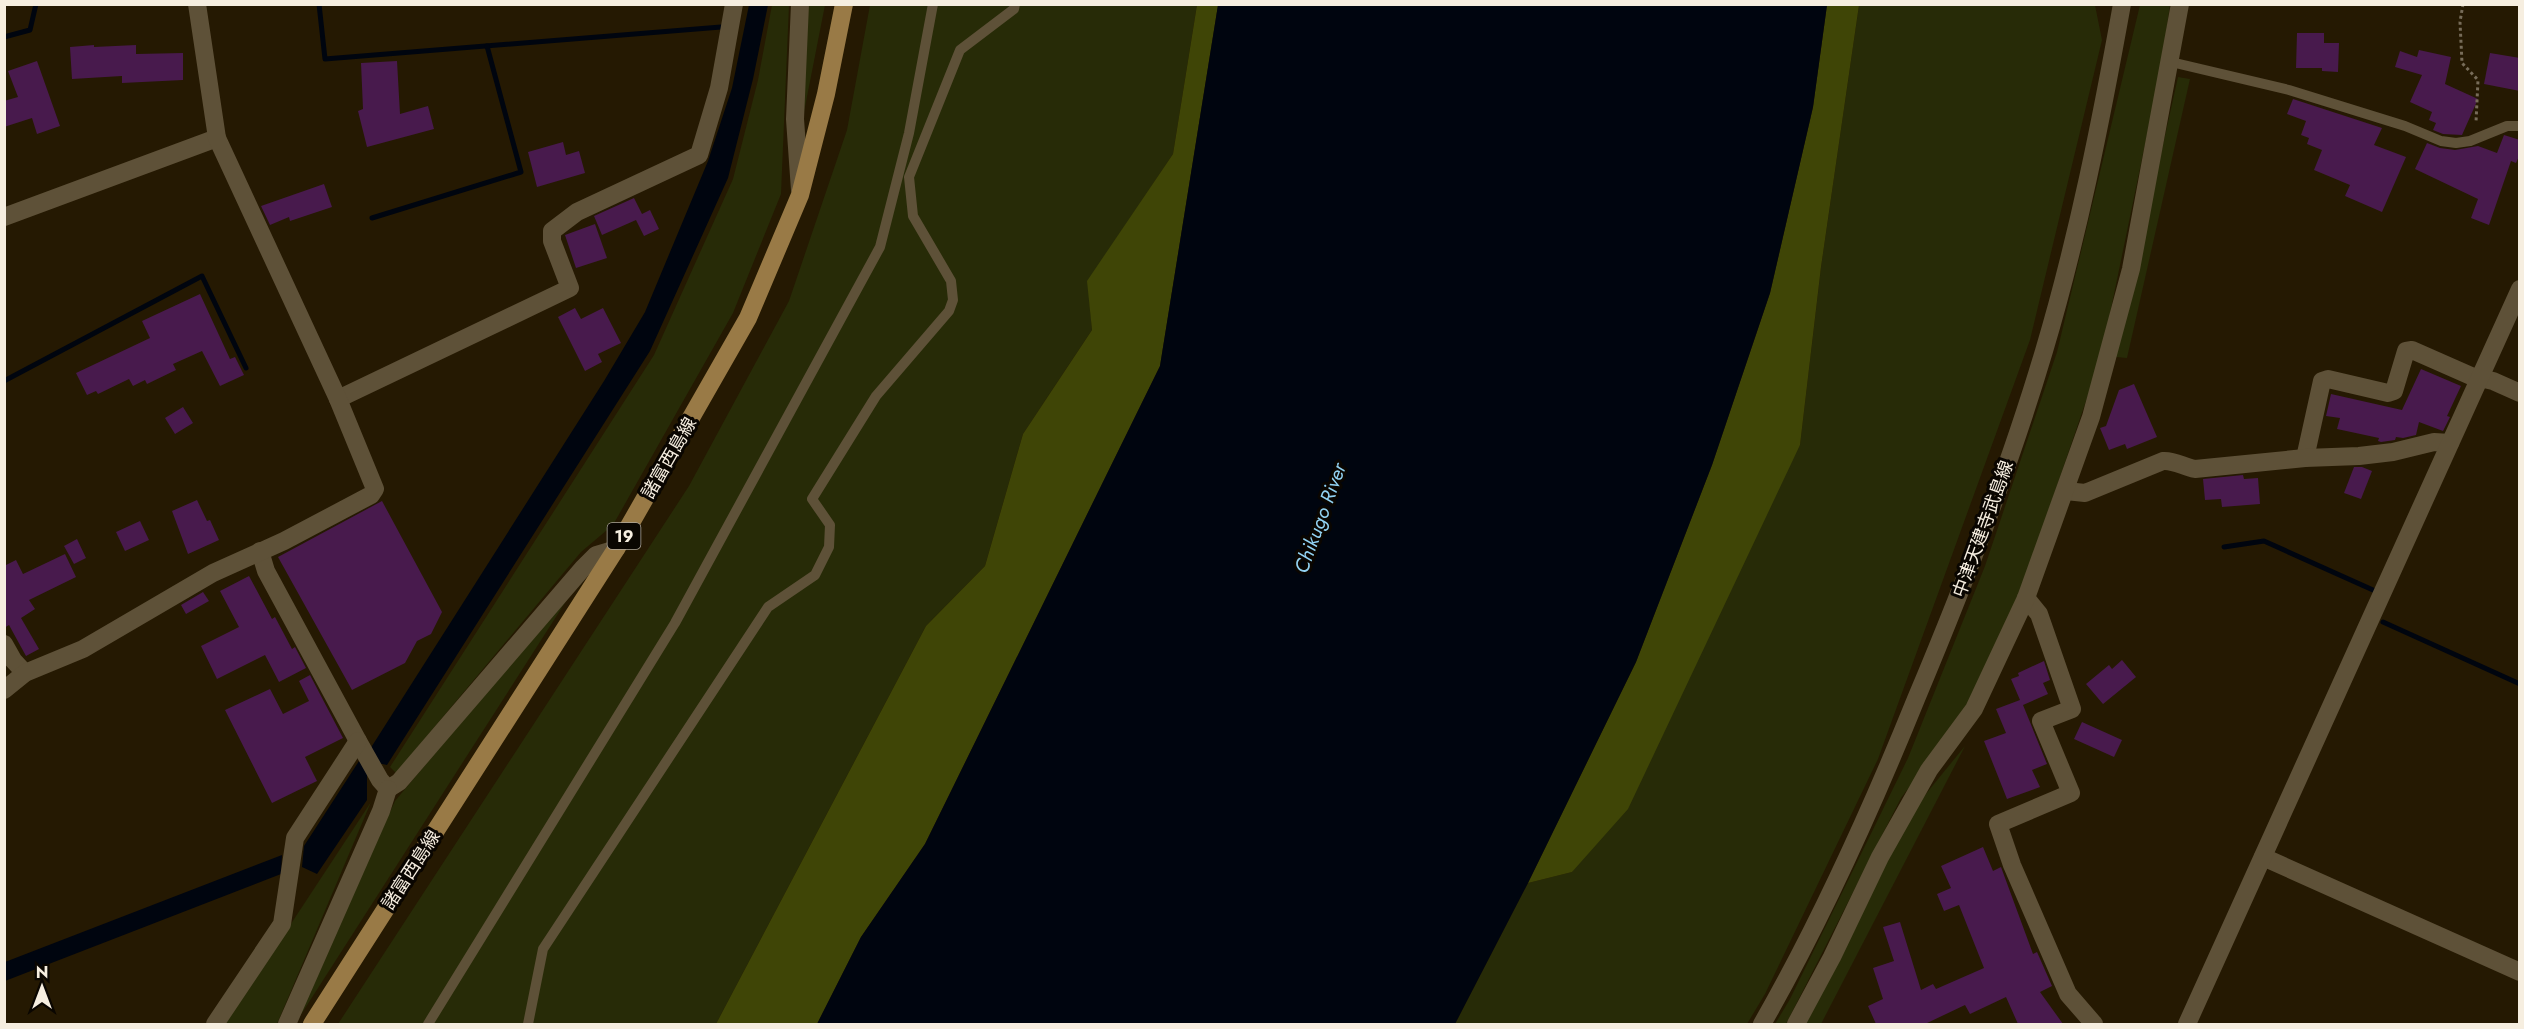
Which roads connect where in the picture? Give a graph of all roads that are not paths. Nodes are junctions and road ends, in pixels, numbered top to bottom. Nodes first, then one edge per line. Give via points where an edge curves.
1 (197, 4) edge
2 (734, 4) edge
3 (800, 4) edge
4 (844, 4) edge
5 (933, 4) edge
6 (1015, 4) edge
7 (2122, 4) edge
8 (2180, 4) edge
9 (2171, 62) junction
10 (2520, 126) edge
11 (217, 138) junction
12 (800, 195) junction
13 (4, 217) edge
14 (2520, 289) edge
15 (2480, 378) junction
16 (2520, 393) edge
17 (338, 399) junction
18 (2450, 443) junction
19 (2305, 458) junction
20 (2066, 491) junction
21 (616, 549) junction
22 (260, 551) junction
23 (2026, 598) junction
24 (4, 644) edge
25 (25, 673) junction
26 (4, 690) edge
27 (362, 748) junction
28 (387, 789) junction
29 (2263, 857) junction
30 (2520, 972) edge
31 (215, 1024) edge
32 (287, 1024) edge
33 (312, 1024) edge
34 (428, 1024) edge
35 (528, 1024) edge
36 (1761, 1024) edge
37 (1796, 1024) edge
38 (2094, 1024) edge
39 (2187, 1024) edge

1 - 11 street
2 - 17 street via 719,88 699,154 578,212 552,231 552,241 570,288
3 - 12 street via 795,119
4 - 12 main road, 諸富西島線 / 19
5 - 34 lane via 909,133 880,247 675,623
6 - 35 lane via 1014,9 960,50 909,177 913,216 951,281 953,300 949,311 876,396 812,499 830,525 829,547 815,575 768,607 543,949
7 - 36 street, 中津天建寺武島線 via 2087,186 2044,351 1974,560 1850,852
8 - 9 street
9 - 10 lane via 2289,90 2441,141 2470,141 2507,126
9 - 20 street via 2131,269 2091,417
11 - 13 street
11 - 17 street
12 - 21 main road, 諸富西島線 / 19 via 748,318
14 - 15 street
15 - 16 street
15 - 18 street
15 - 19 street via 2412,350 2406,351 2394,391 2322,381
17 - 22 street via 375,489 371,495
18 - 19 street via 2434,442 2359,456
18 - 29 street
19 - 20 street via 2195,469 2170,460 2085,493
20 - 23 street
21 - 28 street via 596,555 583,568 399,782
21 - 33 main road, 諸富西島線 / 19
22 - 25 street via 213,573 83,649
22 - 27 street via 266,571
23 - 37 street via 1974,709 1929,770 1880,857
23 - 38 street via 2039,614 2072,709 2041,721 2070,793 1998,824 2068,993
24 - 25 street
25 - 26 street
27 - 28 street
27 - 31 street via 295,838 282,924
28 - 32 street via 381,811
29 - 30 street
29 - 39 street

